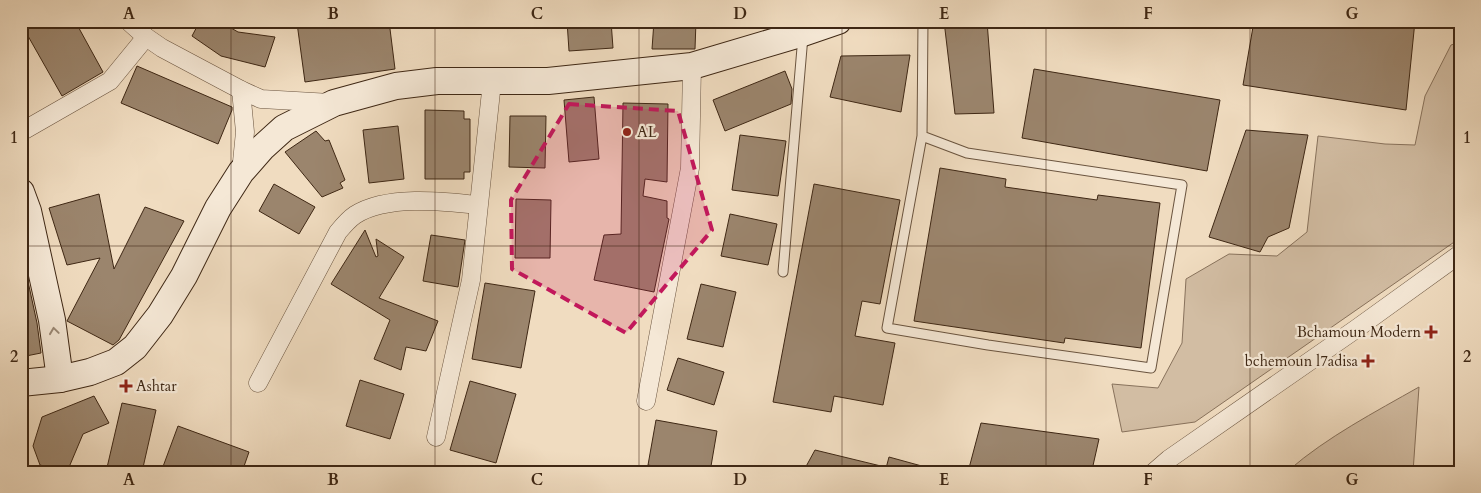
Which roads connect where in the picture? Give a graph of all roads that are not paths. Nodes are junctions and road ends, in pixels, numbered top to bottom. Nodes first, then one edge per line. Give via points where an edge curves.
1 (128, 21) edge
2 (838, 21) edge
3 (923, 21) edge
4 (804, 33) junction
5 (146, 37) junction
6 (692, 66) junction
7 (492, 82) junction
8 (241, 90) junction
9 (334, 103) junction
10 (21, 132) edge
11 (922, 136) junction
12 (240, 172) junction
13 (21, 192) edge
14 (478, 205) junction
15 (1460, 254) edge
16 (783, 272) dead end
17 (60, 379) junction
18 (21, 383) edge
19 (258, 383) dead end
20 (646, 401) dead end
21 (436, 437) dead end
22 (1154, 472) edge

1 - 5 street
2 - 4 main road
3 - 11 lane
4 - 6 main road
4 - 16 lane
5 - 8 street
5 - 10 street via 110,82
6 - 7 main road via 548,81
6 - 20 street via 690,168
7 - 9 main road via 438,81 396,86
7 - 14 street
8 - 9 street via 261,99
8 - 12 street via 245,132
9 - 12 main road via 284,128
11 - 11 lane via 967,152 1182,185 1151,368 887,328
12 - 17 main road via 184,276 135,347 116,362
17 -> 13 main road via 52,320
14 - 19 street via 386,203 353,216 338,232
14 - 21 street via 471,280
15 - 22 street
17 - 18 main road

